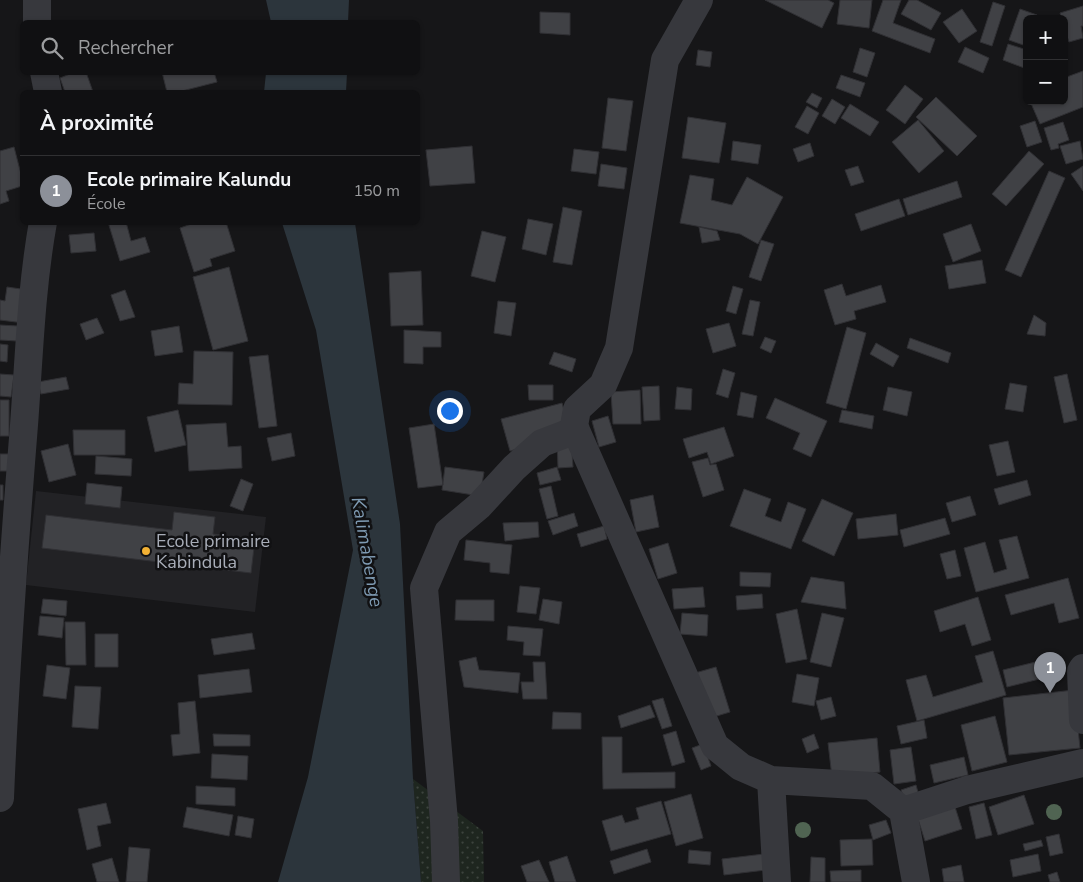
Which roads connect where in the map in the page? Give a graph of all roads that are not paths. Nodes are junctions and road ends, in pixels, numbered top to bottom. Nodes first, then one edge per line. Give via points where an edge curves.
1 (37, 0) edge
2 (699, 0) edge
3 (37, 20) edge
4 (45, 75) edge
5 (48, 90) edge
6 (42, 225) edge
7 (576, 430) junction
8 (1083, 668) edge
9 (1083, 720) edge
10 (1083, 763) edge
11 (771, 780) junction
12 (0, 798) edge
13 (903, 811) junction
14 (446, 882) edge
15 (777, 882) edge
16 (916, 882) edge

1 - 3 street
2 - 7 street via 665,60 619,348 604,385 577,409
4 - 5 street
6 - 12 street via 35,268 17,510
7 - 11 street via 715,746 741,768
7 - 14 street via 542,443 448,532 424,588 444,821
8 - 9 street
10 - 13 street via 968,790
11 - 13 street via 872,786
11 - 15 street
13 - 16 street

